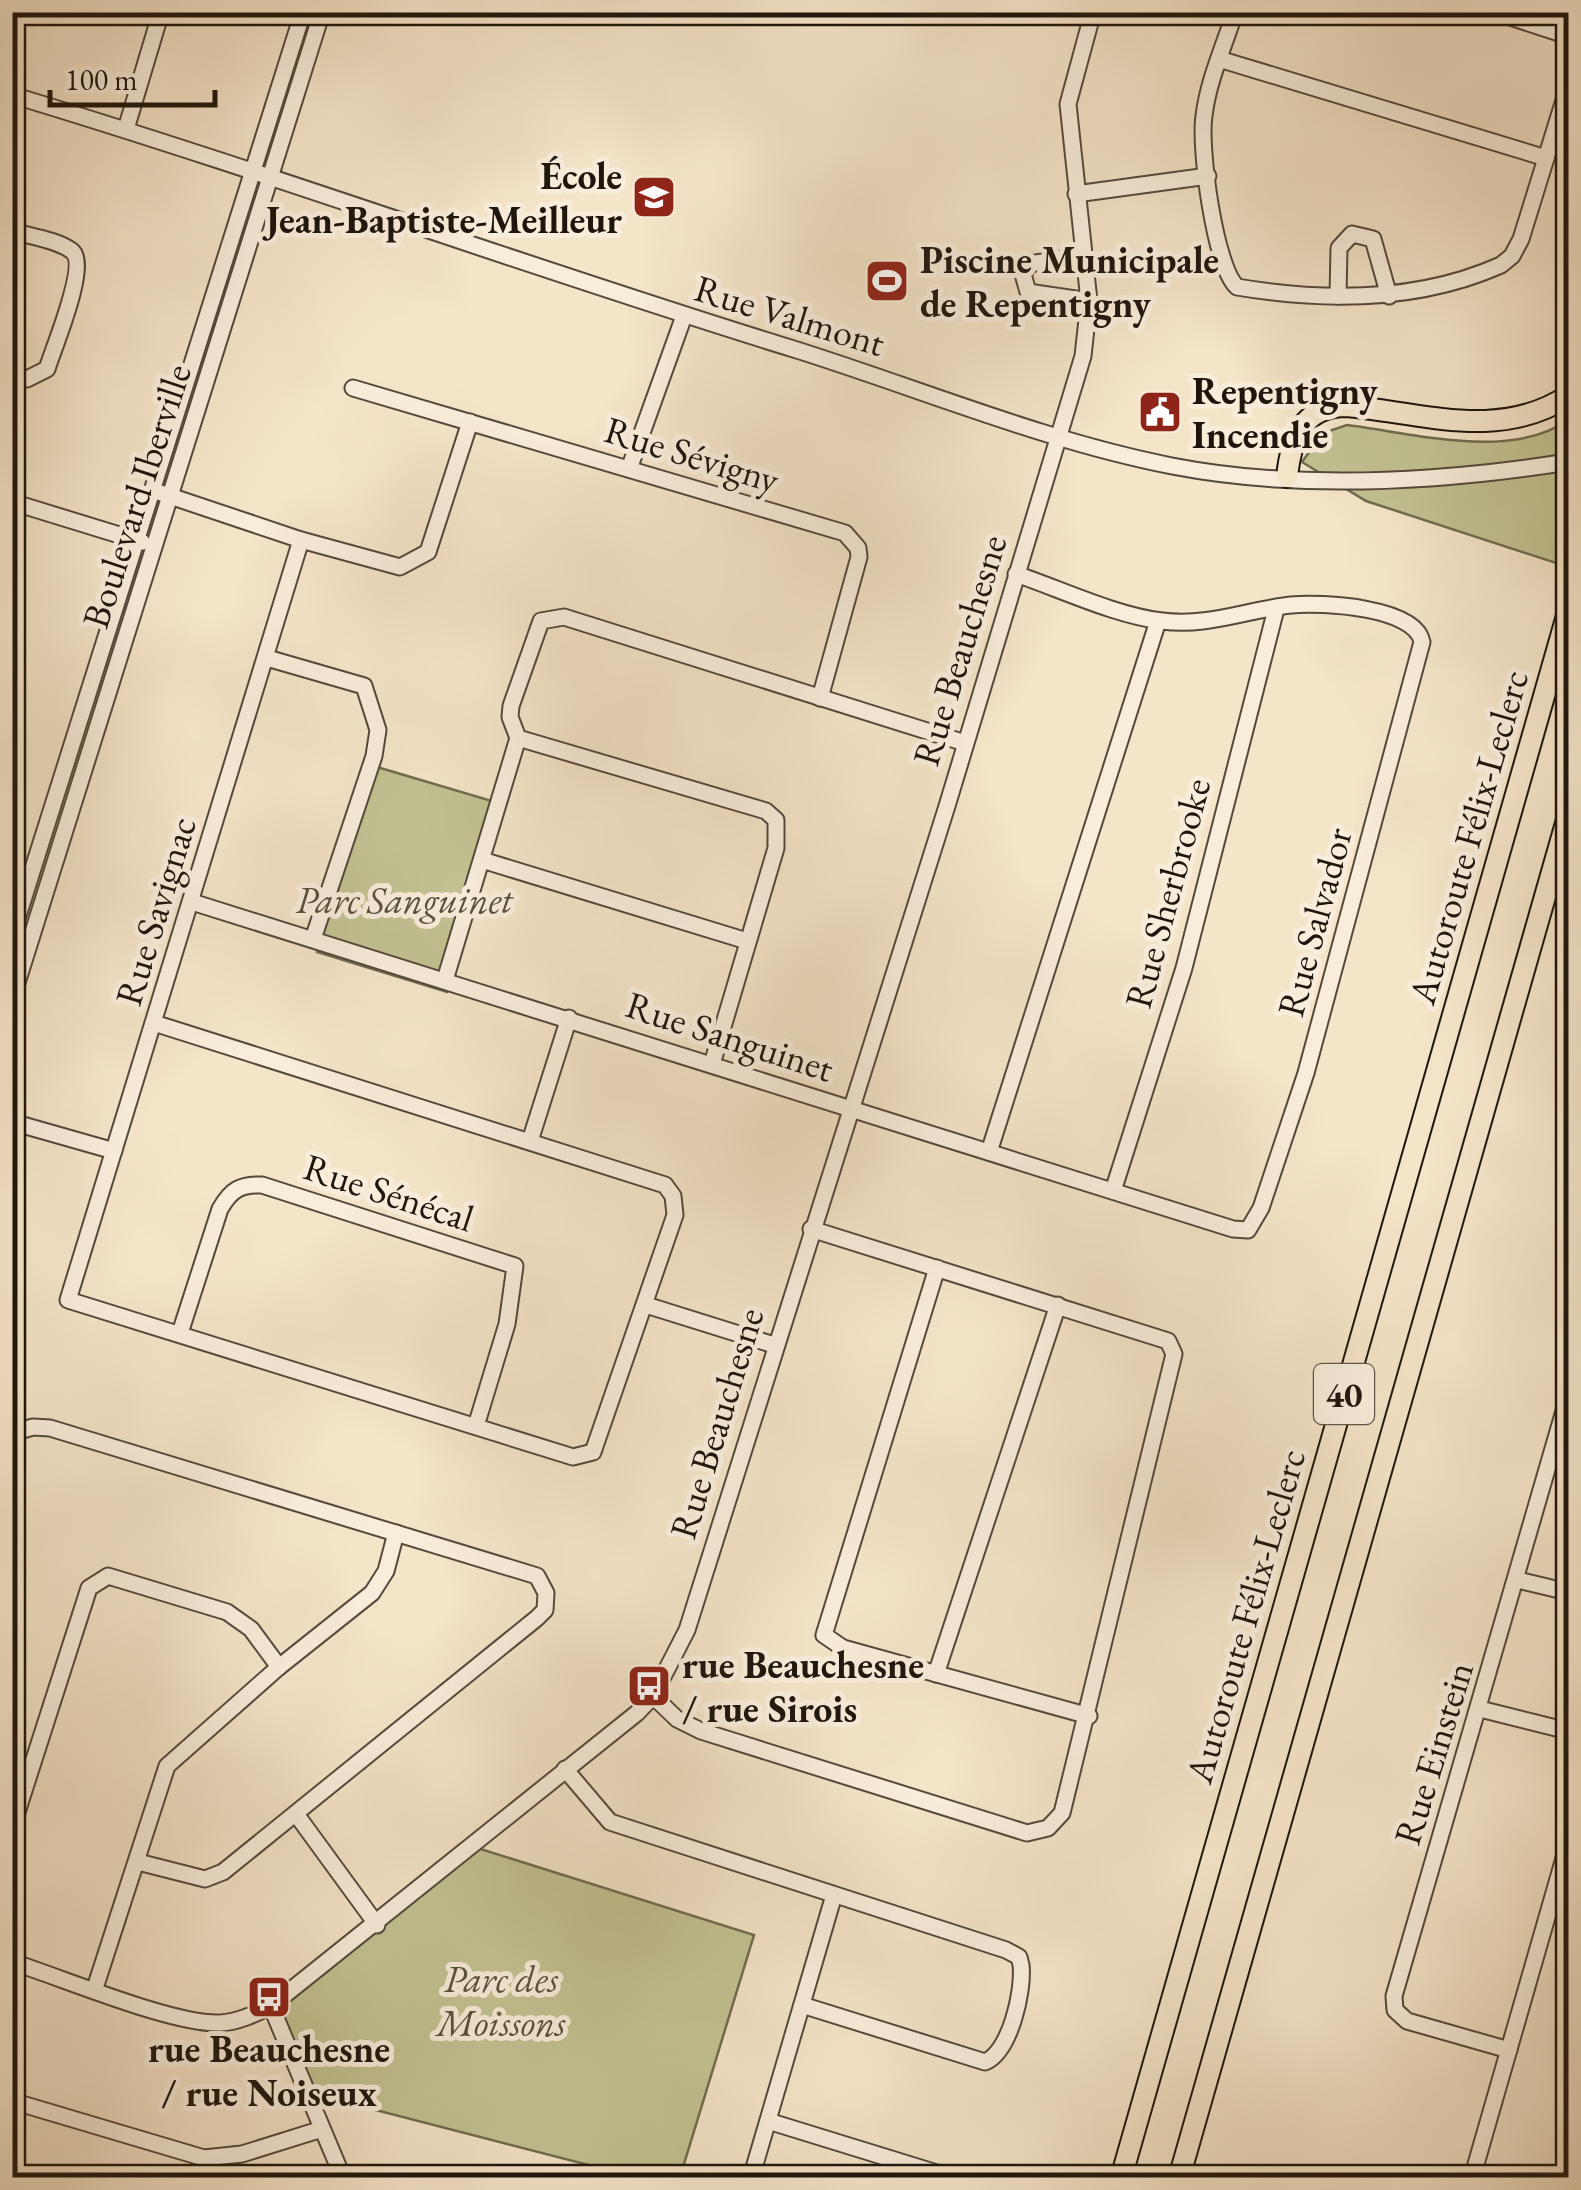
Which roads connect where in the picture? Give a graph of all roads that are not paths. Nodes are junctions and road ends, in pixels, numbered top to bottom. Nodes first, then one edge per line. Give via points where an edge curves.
1 (161, 12) edge
2 (303, 12) edge
3 (322, 12) edge
4 (1092, 12) edge
5 (1235, 12) edge
6 (1495, 12) edge
7 (1568, 36) edge
8 (1220, 59) junction
9 (1568, 88) edge
10 (12, 95) edge
11 (126, 129) junction
12 (1546, 158) junction
13 (254, 170) junction
14 (273, 176) junction
15 (1208, 176) junction
16 (1076, 194) junction
17 (12, 231) edge
18 (1082, 256) junction
19 (1338, 296) junction
20 (1388, 296) junction
21 (1089, 301) junction
22 (684, 316) junction
23 (12, 374) edge
24 (353, 388) dead end
25 (1568, 396) edge
26 (470, 422) junction
27 (1060, 436) junction
28 (1567, 463) edge
29 (629, 470) junction
30 (1287, 477) junction
31 (152, 490) junction
32 (170, 496) junction
33 (12, 502) edge
34 (136, 540) junction
35 (301, 540) junction
36 (153, 546) junction
37 (1016, 574) junction
38 (1276, 608) junction
39 (1568, 612) edge
40 (1158, 621) junction
41 (267, 658) junction
42 (820, 698) junction
43 (518, 738) junction
44 (965, 743) junction
45 (1568, 816) edge
46 (482, 860) junction
47 (1568, 870) edge
48 (192, 902) junction
49 (12, 935) edge
50 (313, 939) junction
51 (747, 941) junction
52 (1524, 972) junction
53 (445, 980) junction
54 (13, 994) edge
55 (569, 1018) junction
56 (154, 1024) junction
57 (712, 1064) junction
58 (850, 1110) junction
59 (12, 1122) edge
60 (530, 1141) junction
61 (114, 1152) junction
62 (989, 1152) junction
63 (1114, 1191) junction
64 (811, 1229) junction
65 (1248, 1230) joint
66 (936, 1268) junction
67 (646, 1305) junction
68 (1058, 1305) junction
69 (180, 1334) junction
70 (774, 1345) junction
71 (1568, 1396) edge
72 (476, 1426) junction
73 (14, 1431) edge
74 (396, 1533) junction
75 (1518, 1580) junction
76 (1568, 1592) edge
77 (279, 1667) junction
78 (936, 1674) junction
79 (652, 1696) junction
80 (1480, 1708) junction
81 (1089, 1716) junction
82 (1568, 1731) edge
83 (565, 1769) junction
84 (296, 1814) junction
85 (12, 1828) edge
86 (1567, 1853) edge
87 (138, 1862) junction
88 (834, 1895) junction
89 (377, 1925) junction
90 (12, 1962) edge
91 (95, 1988) junction
92 (802, 2005) junction
93 (271, 2006) junction
94 (1509, 2050) junction
95 (12, 2101) edge
96 (768, 2121) junction
97 (322, 2129) junction
98 (343, 2178) edge
99 (751, 2178) edge
100 (953, 2178) edge
101 (1121, 2178) edge
102 (1179, 2178) edge
103 (1472, 2178) edge

1 - 11 street
2 - 13 street, Boulevard Iberville
3 - 14 street, Boulevard Iberville
4 - 16 street, Rue Beauchesne via 1068,104
5 - 8 street
6 - 7 street
8 - 12 street
8 - 15 street via 1203,119
9 - 12 street
10 - 11 street, Rue Valmont
11 - 13 street, Rue Valmont
12 - 20 street via 1512,256 1482,274
13 - 14 street, Rue Valmont
13 - 31 street, Boulevard Iberville
14 - 22 street, Rue Valmont
14 - 32 street, Boulevard Iberville
15 - 16 street
15 - 19 street via 1230,281 1251,290
16 - 18 street, Rue Beauchesne
17 - 23 street via 72,250 78,260 47,370 27,378
18 - 21 street, Rue Beauchesne
18 - 21 street via 1029,264 1022,274 1028,292
19 - 20 street
19 - 20 street via 1340,248 1352,234 1373,239
21 - 27 street, Rue Beauchesne via 1086,344
22 - 27 street, Rue Valmont
22 - 29 street
24 - 26 street, Rue Sévigny
25 - 30 highway via 1537,413 1491,422 1346,406 1321,410 1295,436
26 - 29 street, Rue Sévigny
26 - 35 street via 428,552 413,564 400,567
27 - 30 street, Rue Valmont via 1171,466
27 - 37 street, Rue Beauchesne
28 - 30 street, Rue Valmont via 1421,478
29 - 42 street, Rue Sévigny via 845,533 858,548
31 - 32 street
31 - 34 street, Boulevard Iberville
32 - 35 street
32 - 36 street, Boulevard Iberville
33 - 34 street
34 - 36 street
34 - 49 street, Boulevard Iberville
35 - 41 street, Rue Savignac
36 - 54 street, Boulevard Iberville
37 - 40 street
37 - 44 street, Rue Beauchesne
38 - 40 street via 1204,623
38 - 63 street, Rue Sherbrooke via 1184,968
38 - 65 street, Rue Salvador via 1396,616 1416,626 1422,642 1306,1073
39 - 101 highway, Autoroute Félix-Leclerc / 40
40 - 62 street
41 - 48 street, Rue Savignac
41 - 50 street via 364,686 378,730
42 - 43 street via 564,617 536,626 511,706
42 - 44 street
43 - 46 street
43 - 51 street via 766,811 776,820 776,848
44 - 58 street, Rue Beauchesne
45 - 52 highway, 40
46 - 51 street
46 - 53 street
47 - 52 highway
48 - 50 street, Rue Sanguinet
48 - 56 street, Rue Savignac
50 - 53 street, Rue Sanguinet
51 - 57 street
52 - 102 highway, 40
53 - 55 street, Rue Sanguinet
55 - 57 street, Rue Sanguinet
55 - 60 street
56 - 60 street
56 - 61 street, Rue Savignac
57 - 58 street, Rue Sanguinet
58 - 62 street, Rue Sanguinet
58 - 64 street, Rue Beauchesne
59 - 61 street
60 - 67 street via 652,1180 673,1196 676,1214
61 - 69 street, Rue Savignac via 68,1300
62 - 63 street, Rue Sanguinet
63 - 65 street, Rue Sanguinet
64 - 66 street
64 - 70 street, Rue Beauchesne
66 - 68 street
66 - 78 street via 824,1635 844,1648
67 - 70 street
67 - 72 street via 597,1446 578,1457
68 - 78 street
68 - 81 street via 1168,1341 1174,1354
69 - 72 street
69 - 72 street, Rue Sénécal via 220,1209 230,1192 245,1184 262,1186 514,1266 508,1324
70 - 79 street, Rue Beauchesne via 687,1630
71 - 75 street, Rue Einstein
73 - 74 street via 50,1428
74 - 77 street via 386,1571 372,1592
74 - 84 street via 542,1582 546,1599 536,1618
75 - 76 street
75 - 80 street, Rue Einstein
77 - 85 street via 251,1629 227,1612 101,1578 88,1588
77 - 87 street via 167,1766
78 - 81 street
79 - 81 street via 701,1731 1027,1833 1048,1828 1062,1813
79 - 83 street, Rue Beauchesne
80 - 82 street
80 - 94 street, Rue Einstein via 1395,2010 1407,2022
83 - 88 street via 610,1822
83 - 89 street, Rue Beauchesne
84 - 87 street via 205,1879
84 - 89 street
86 - 94 street
87 - 91 street
88 - 92 street
88 - 92 street via 1015,1954 1019,1989 998,2055 985,2062
89 - 93 street, Rue Beauchesne
90 - 91 street, Rue Beauchesne
91 - 93 street, Rue Beauchesne via 208,2023
92 - 96 street
93 - 97 street
94 - 103 street
95 - 97 street via 204,2158 242,2154
96 - 99 street
96 - 100 street
97 - 98 street

